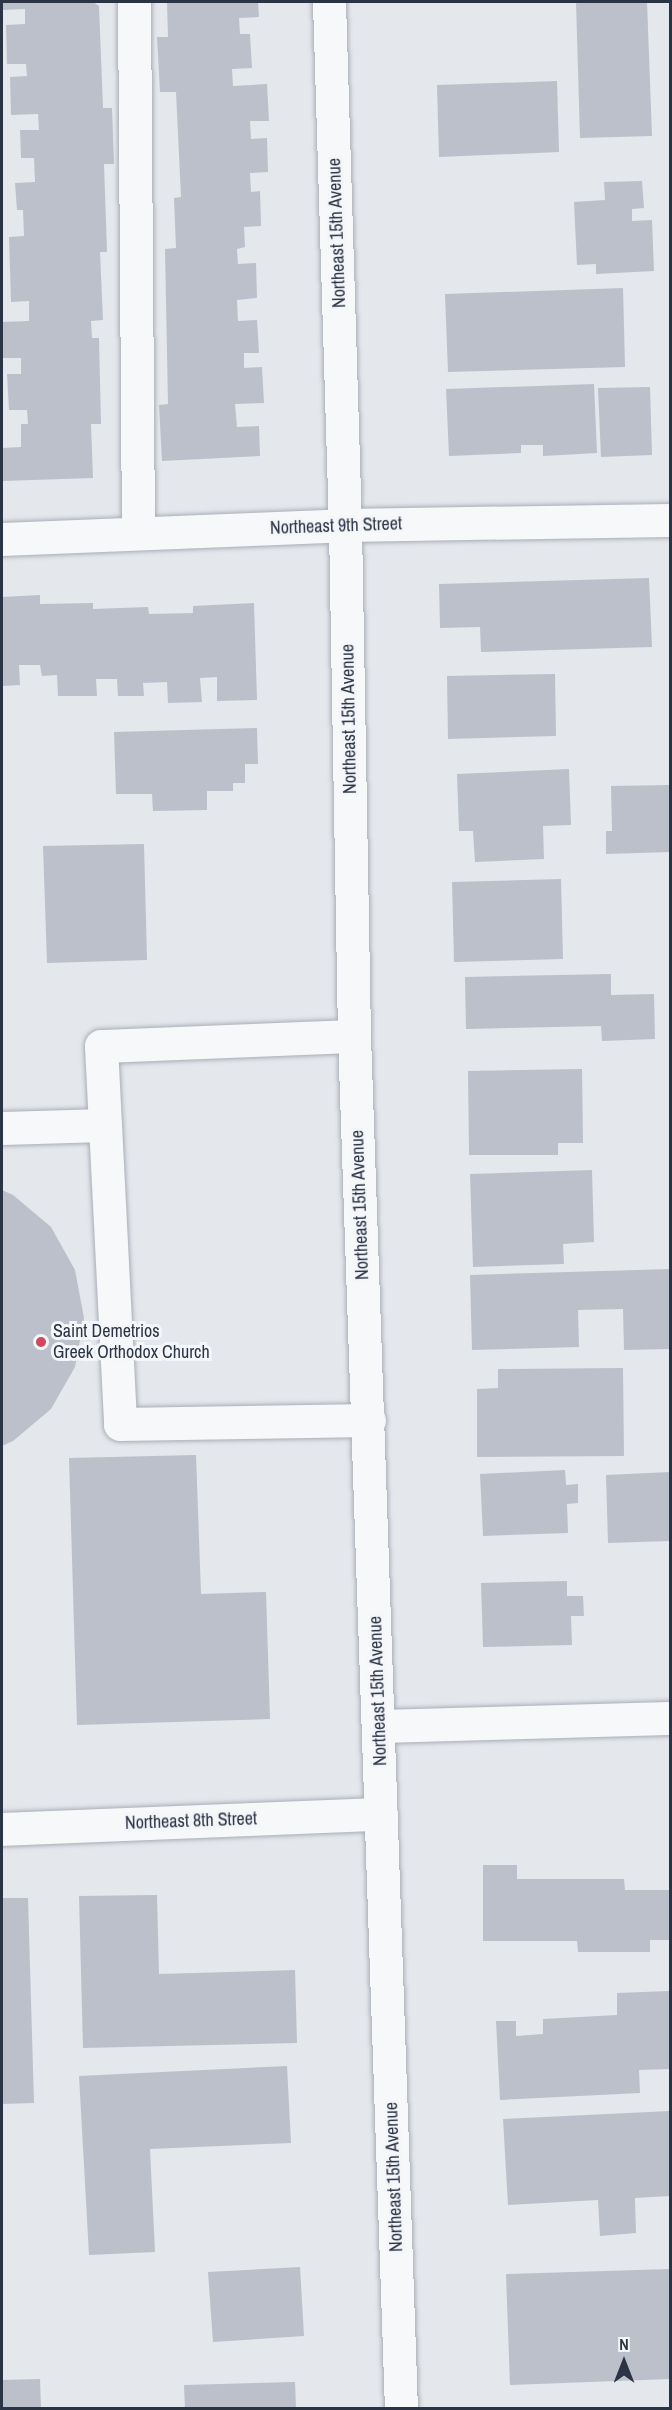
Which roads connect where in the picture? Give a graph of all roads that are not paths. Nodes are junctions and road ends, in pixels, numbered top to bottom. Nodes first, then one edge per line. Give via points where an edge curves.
1 (134, 2) edge
2 (329, 2) edge
3 (670, 520) edge
4 (345, 525) junction
5 (138, 533) junction
6 (2, 538) edge
7 (354, 1036) junction
8 (105, 1125) junction
9 (2, 1128) edge
10 (369, 1420) junction
11 (670, 1718) edge
12 (379, 1726) junction
13 (381, 1814) junction
14 (2, 1829) edge
15 (401, 2409) edge

1 - 5 street
2 - 4 street, Northeast 15th Avenue
3 - 4 street, Northeast 9th Street
4 - 5 street, Northeast 9th Street
4 - 7 street, Northeast 15th Avenue
5 - 6 street, Northeast 9th Street
7 - 8 street via 101,1046
7 - 10 street, Northeast 15th Avenue
8 - 9 street
8 - 10 street via 120,1424
10 - 12 street, Northeast 15th Avenue
11 - 12 street
12 - 13 street, Northeast 15th Avenue
13 - 14 street, Northeast 8th Street
13 - 15 street, Northeast 15th Avenue

